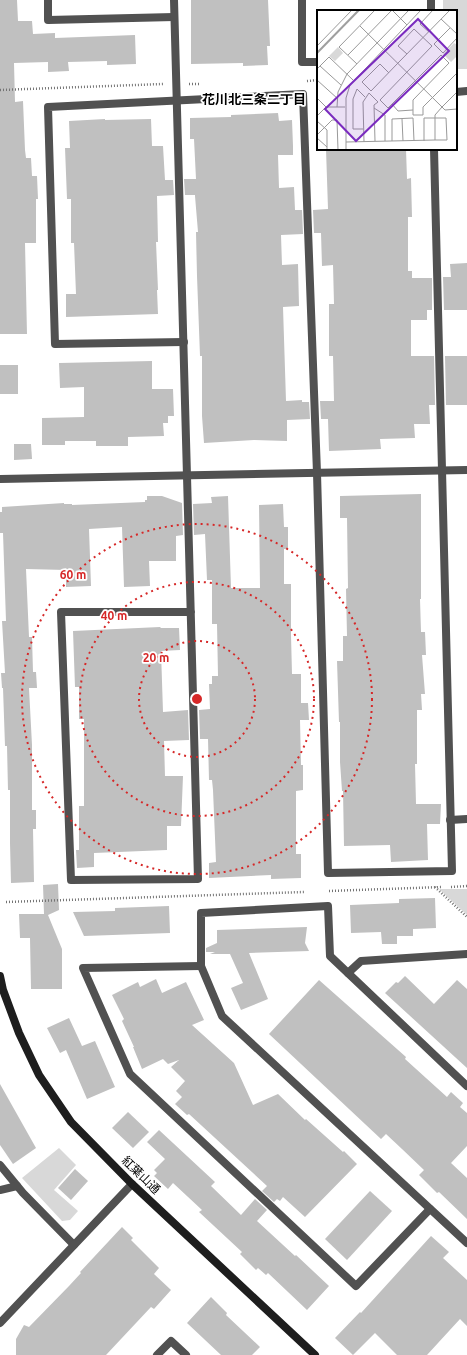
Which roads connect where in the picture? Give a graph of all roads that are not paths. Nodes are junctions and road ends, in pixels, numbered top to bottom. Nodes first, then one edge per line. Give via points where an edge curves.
1 (48, 0) edge
2 (174, 0) edge
3 (302, 0) edge
4 (174, 17) junction
5 (317, 62) edge
6 (176, 100) junction
7 (434, 150) edge
8 (184, 342) junction
9 (467, 470) edge
10 (441, 471) junction
11 (317, 473) junction
12 (187, 476) junction
13 (0, 479) edge
14 (191, 612) junction
15 (467, 819) edge
16 (450, 820) junction
17 (467, 954) edge
18 (201, 966) junction
19 (348, 973) junction
20 (0, 976) edge
21 (467, 1086) edge
22 (0, 1165) edge
23 (132, 1184) junction
24 (17, 1186) junction
25 (0, 1190) edge
26 (430, 1209) junction
27 (467, 1243) edge
28 (74, 1246) junction
29 (0, 1323) edge
30 (157, 1355) edge
31 (186, 1355) edge
32 (316, 1355) edge

1 - 4 street via 48,20
2 - 4 street
3 - 5 street via 302,62
4 - 6 street
6 - 8 street
6 - 8 street via 48,107 55,344
6 - 11 street via 303,94
7 - 10 street
8 - 12 street
9 - 10 street
10 - 11 street
10 - 16 street
11 - 12 street
11 - 16 street via 328,873 452,871
12 - 13 street
12 - 14 street
14 - 14 street via 198,879 71,880 61,612
15 - 16 street
17 - 19 street via 362,961
18 - 19 street via 201,913 328,906 330,956
18 - 26 street via 222,1016
18 - 26 street via 83,968 130,1074 356,1286
19 - 21 street
20 - 23 street, 紅葉山通 via 19,1033 40,1074 71,1122
22 - 24 street
23 - 28 street
23 - 32 street, 紅葉山通
24 - 25 street
24 - 28 street
26 - 27 street
28 - 29 street
30 - 31 street via 171,1341

